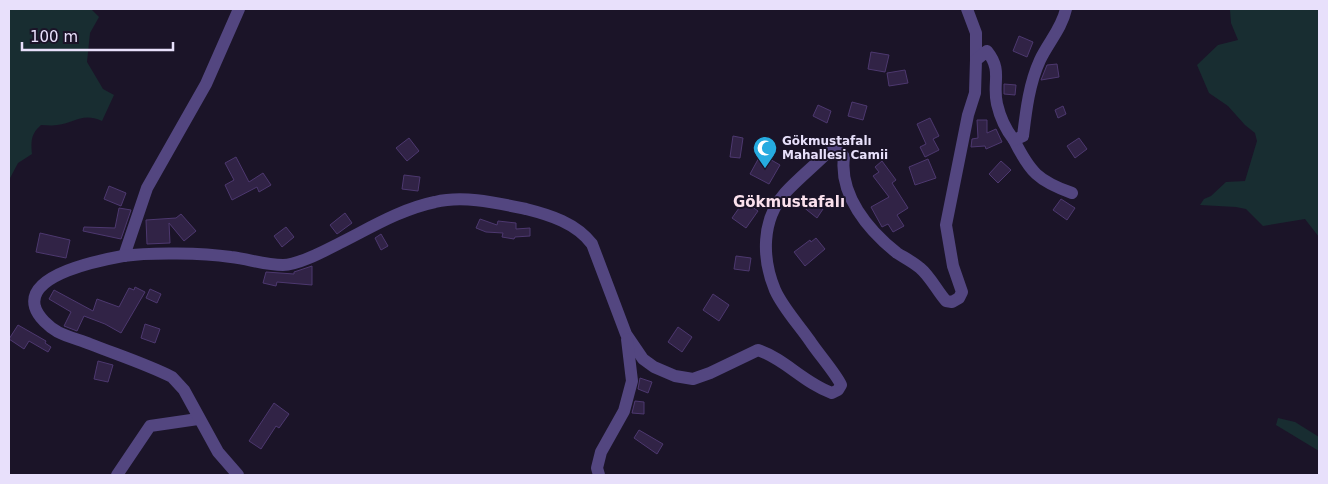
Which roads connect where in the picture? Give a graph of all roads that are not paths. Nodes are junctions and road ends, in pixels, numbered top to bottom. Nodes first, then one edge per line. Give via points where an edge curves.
1 (239, 9) edge
2 (967, 9) edge
3 (1066, 9) edge
4 (976, 60) junction
5 (1014, 140) junction
6 (1072, 193) dead end
7 (124, 256) junction
8 (626, 334) junction
9 (198, 419) junction
10 (117, 475) edge
11 (238, 475) edge
12 (599, 475) edge

1 - 7 street via 206,84 147,188
2 - 4 street via 976,33
3 - 5 street via 1040,61 1027,103 1023,136
4 - 5 street via 987,50 996,62 996,103
4 - 8 street via 975,93 946,225 953,266 961,283 959,298 946,301 921,269 896,252 863,219 850,198 842,169 844,157 834,150 785,193 772,212 766,238 766,260 776,292 839,379 841,385 838,390 832,393 820,388 772,355 758,350 710,373 693,378 675,376 643,359
5 - 6 street via 1046,184
7 - 8 street via 231,257 286,265 333,247 397,214 436,202 469,200 497,203 555,217 585,235 592,244
7 - 9 street via 63,272 48,280 37,292 35,306 41,319 57,332 172,377 184,390
8 - 12 street via 632,381 624,412 601,452 597,468
9 - 10 street via 150,426
9 - 11 street via 218,452

